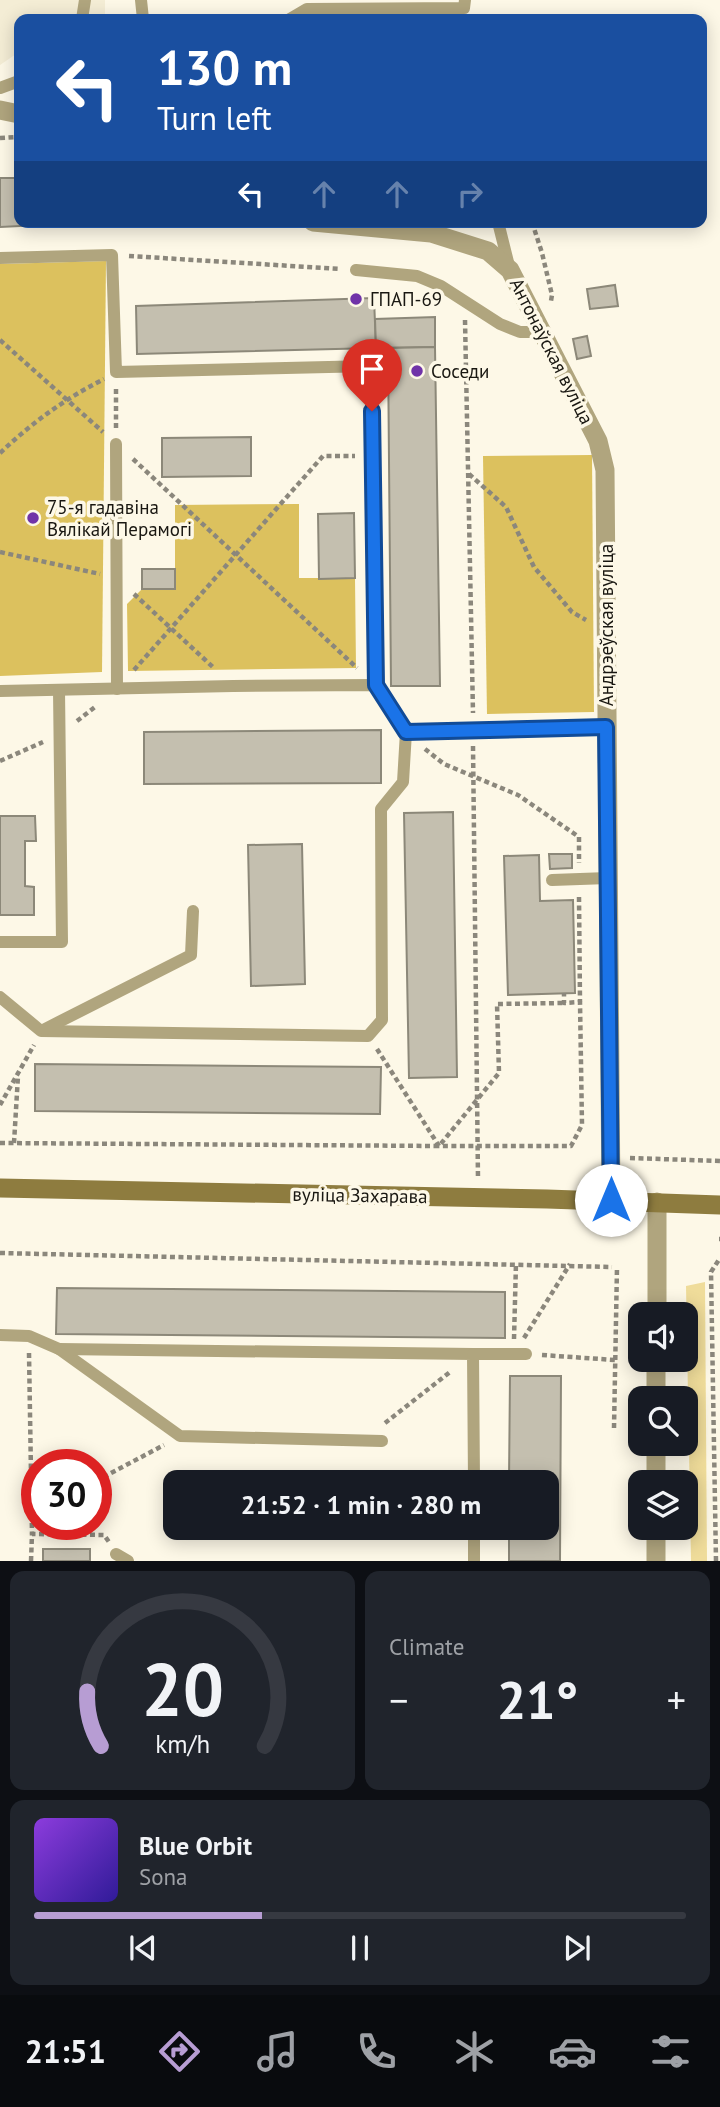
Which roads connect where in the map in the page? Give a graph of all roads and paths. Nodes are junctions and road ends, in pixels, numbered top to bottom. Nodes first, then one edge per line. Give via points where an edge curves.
1 (465, 0) edge
2 (308, 4) edge
3 (377, 228) edge
4 (500, 228) edge
5 (534, 228) edge
6 (112, 255) junction
7 (0, 258) edge
8 (356, 270) joint
9 (510, 270) junction
10 (465, 332) dead end
11 (542, 332) junction
12 (0, 340) edge
13 (116, 372) junction
14 (67, 398) junction
15 (116, 444) junction
16 (0, 453) edge
17 (373, 456) junction
18 (605, 470) joint
19 (468, 473) junction
20 (236, 553) junction
21 (606, 631) junction
22 (376, 685) junction
23 (117, 689) junction
24 (59, 690) junction
25 (0, 691) edge
26 (606, 727) junction
27 (473, 730) junction
28 (406, 732) junction
29 (474, 776) junction
30 (608, 878) junction
31 (579, 879) junction
32 (552, 880) dead end
33 (193, 911) dead end
34 (0, 942) edge
35 (564, 993) dead end
36 (0, 997) edge
37 (580, 1002) junction
38 (564, 1003) junction
39 (41, 1031) junction
40 (369, 1036) junction
41 (19, 1071) junction
42 (478, 1098) junction
43 (0, 1105) edge
44 (0, 1143) edge
45 (14, 1143) junction
46 (439, 1146) junction
47 (479, 1146) junction
48 (630, 1158) dead end
49 (720, 1160) edge
50 (0, 1188) edge
51 (478, 1197) junction
52 (611, 1200) junction
53 (657, 1202) junction
54 (720, 1205) edge
55 (0, 1253) edge
56 (720, 1258) edge
57 (516, 1263) junction
58 (570, 1264) junction
59 (657, 1302) edge
60 (0, 1335) edge
61 (29, 1336) junction
62 (59, 1349) junction
63 (473, 1354) junction
64 (520, 1354) junction
65 (615, 1360) junction
66 (614, 1428) dead end
67 (180, 1436) junction
68 (362, 1441) junction
69 (382, 1441) dead end
70 (32, 1449) edge
71 (474, 1470) edge
72 (112, 1472) edge
73 (32, 1540) edge
74 (107, 1540) edge
75 (474, 1540) edge
76 (656, 1540) edge
77 (116, 1553) joint
78 (31, 1561) edge
79 (128, 1561) edge
80 (474, 1561) edge
81 (656, 1561) edge
82 (716, 1561) edge

1 - 2 lane via 464,8
3 - 9 street, Антонаўская вуліца via 430,233 488,251
4 - 9 lane
5 - 11 path via 552,295
6 - 7 lane
6 - 8 path
6 - 13 lane
8 - 11 lane via 417,276 500,324 520,332
9 - 11 street, Антонаўская вуліца
10 - 19 path
11 - 18 street, Антонаўская вуліца via 598,441
12 - 14 path
13 - 14 path
13 - 15 path
13 - 17 lane via 371,366
14 - 15 path
14 - 16 path
15 - 20 path
15 - 23 lane
17 - 20 path via 323,456
17 - 22 lane
18 - 21 street, Андрэеўская вуліца
19 - 21 path via 506,507 534,567 572,611
19 - 27 path
20 - 22 path
20 - 23 path
21 - 26 street, Андрэеўская вуліца
22 - 23 lane
22 - 28 lane
23 - 24 lane
24 - 25 lane
24 - 34 lane via 62,942
26 - 27 lane
26 - 30 street, Андрэеўская вуліца
27 - 28 lane
27 - 29 path
28 - 29 path via 443,764
28 - 40 lane via 403,782 381,809 382,1020
29 - 31 path via 518,795 579,837
29 - 42 path
30 - 31 lane
30 - 52 street, Андрэеўская вуліца
31 - 32 lane
31 - 37 path
33 - 39 lane via 191,955
35 - 38 path
36 - 39 lane
37 - 38 path
37 - 47 path via 582,1125 571,1146
38 - 42 path via 497,1004 499,1073
39 - 40 lane
39 - 41 path
40 - 46 path
41 - 43 path
41 - 45 path
42 - 46 path
42 - 47 path
44 - 45 path
45 - 46 path
46 - 47 path
47 - 51 path
48 - 49 path
50 - 51 main road, вуліца Захарава
51 - 52 main road, вуліца Захарава
52 - 53 main road, вуліца Захарава
53 - 54 main road, вуліца Захарава
53 - 59 street
55 - 57 path
56 - 82 path via 711,1272
57 - 58 path
57 - 64 path
58 - 64 path
58 - 65 path via 614,1267
60 - 61 lane
61 - 62 lane
61 - 70 path
62 - 63 lane
62 - 67 lane
63 - 64 lane
63 - 68 path
63 - 71 lane
64 - 65 path
65 - 66 path
67 - 68 lane
67 - 72 path
68 - 69 lane
73 - 78 path
74 - 77 path
75 - 80 lane
76 - 81 street
77 - 79 lane

